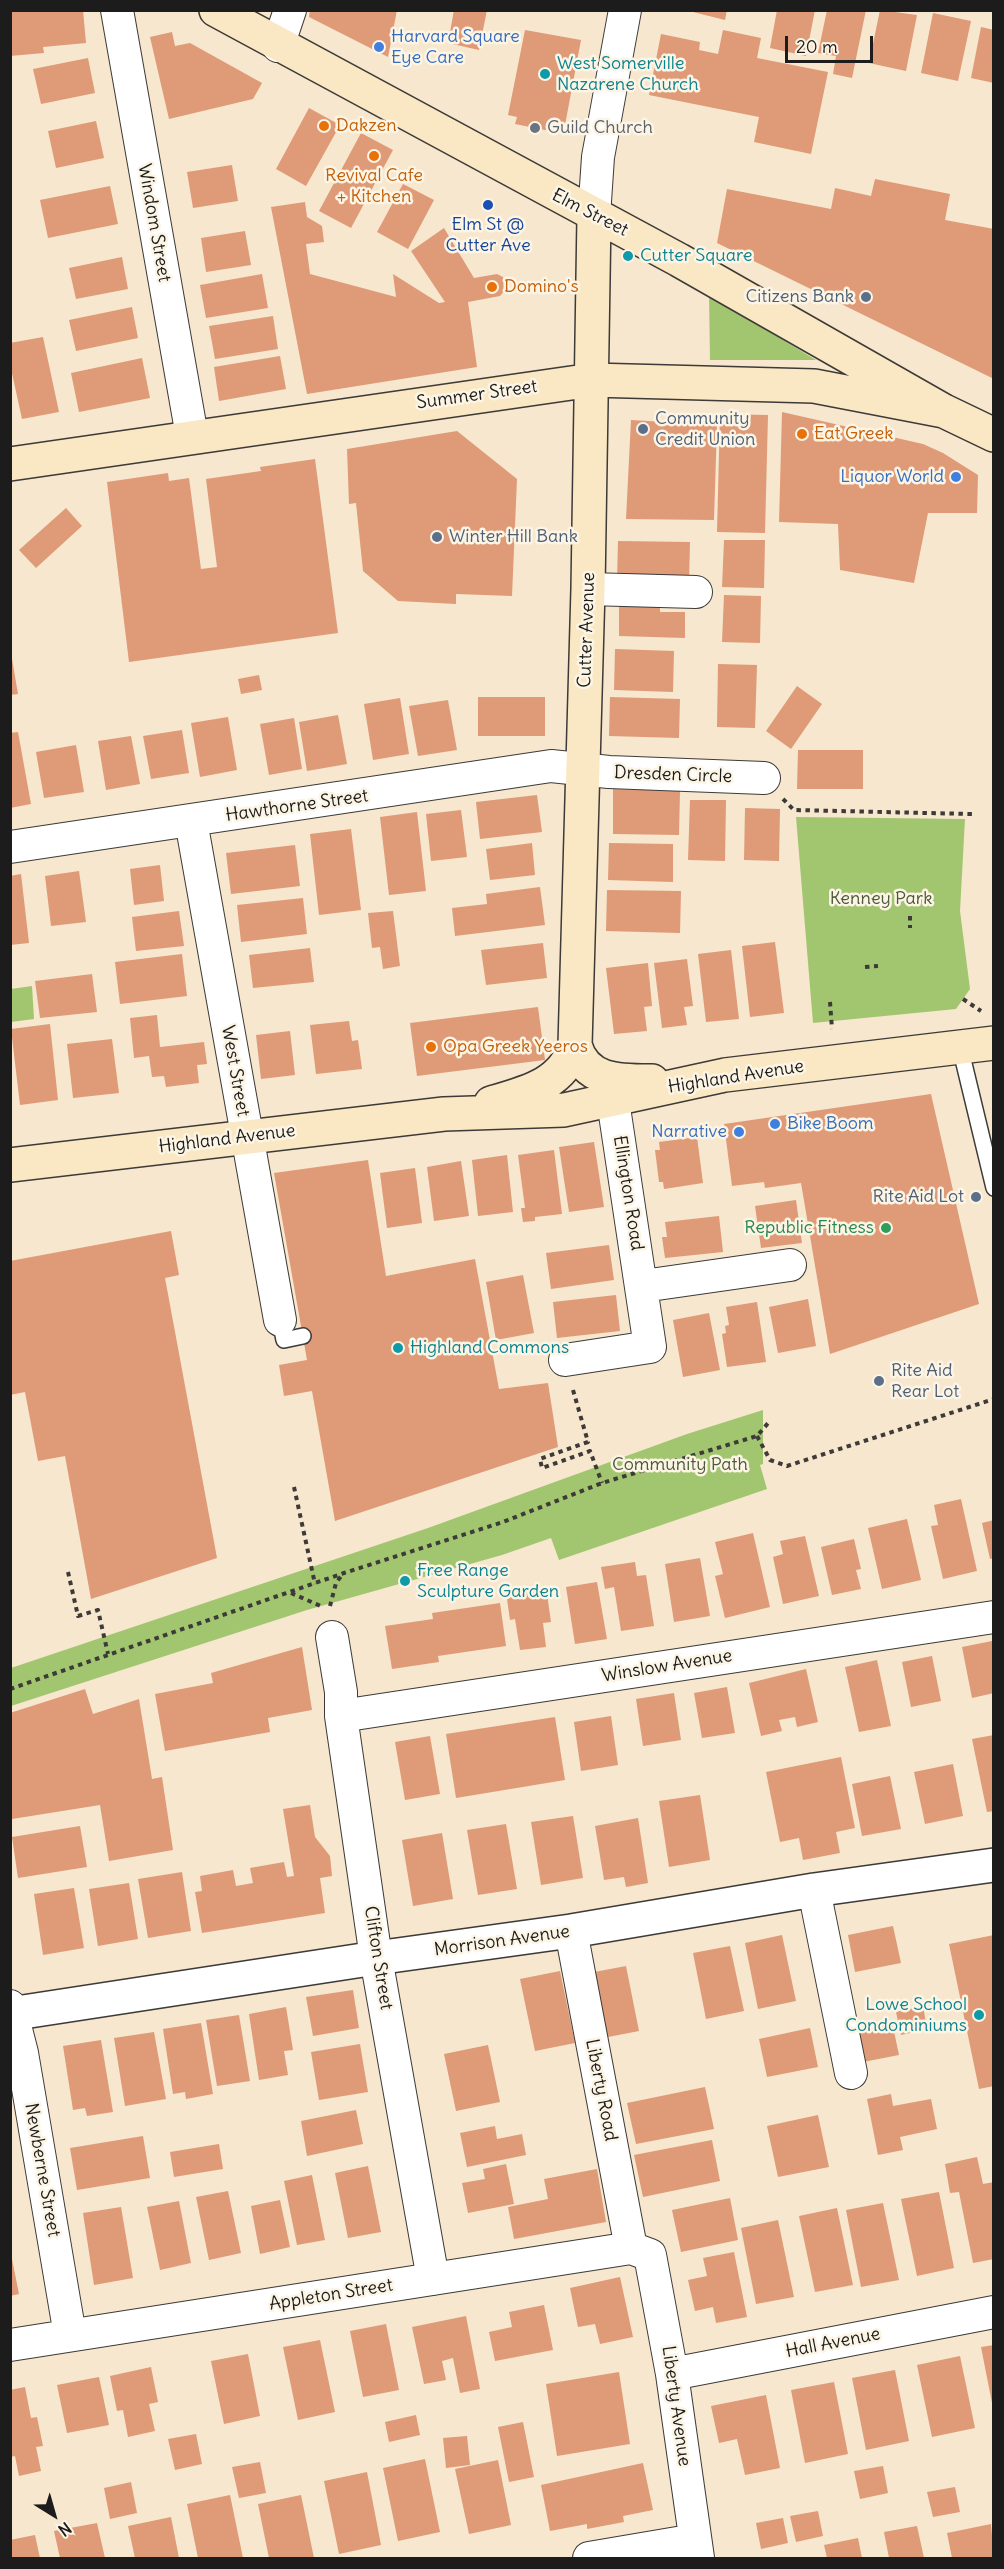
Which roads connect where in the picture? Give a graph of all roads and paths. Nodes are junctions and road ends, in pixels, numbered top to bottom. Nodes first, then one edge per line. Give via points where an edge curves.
1 (117, 10) edge
2 (216, 10) edge
3 (290, 10) edge
4 (625, 10) edge
5 (278, 46) junction
6 (594, 216) junction
7 (592, 380) junction
8 (944, 411) junction
9 (993, 435) edge
10 (192, 436) junction
11 (10, 464) edge
12 (588, 589) junction
13 (696, 592) dead end
14 (583, 770) junction
15 (771, 786) joint
16 (972, 814) dead end
17 (191, 821) junction
18 (10, 847) edge
19 (910, 916) dead end
20 (910, 928) dead end
21 (878, 966) dead end
22 (865, 967) dead end
23 (963, 999) dead end
24 (830, 1002) dead end
25 (981, 1011) dead end
26 (832, 1029) dead end
27 (993, 1043) edge
28 (575, 1045) junction
29 (960, 1047) junction
30 (725, 1075) junction
31 (613, 1101) junction
32 (444, 1114) junction
33 (246, 1137) junction
34 (10, 1165) edge
35 (993, 1188) edge
36 (790, 1265) dead end
37 (643, 1286) junction
38 (291, 1328) dead end
39 (565, 1360) joint
40 (993, 1399) edge
41 (769, 1422) dead end
42 (757, 1436) junction
43 (602, 1483) junction
44 (294, 1487) dead end
45 (68, 1572) dead end
46 (344, 1573) junction
47 (315, 1584) junction
48 (291, 1593) junction
49 (993, 1617) edge
50 (332, 1637) dead end
51 (108, 1654) junction
52 (10, 1689) edge
53 (341, 1716) junction
54 (993, 1864) edge
55 (814, 1890) junction
56 (571, 1932) junction
57 (376, 1958) junction
58 (11, 2011) edge
59 (851, 2073) dead end
60 (641, 2252) junction
61 (434, 2278) junction
62 (993, 2312) edge
63 (70, 2335) junction
64 (10, 2345) edge
65 (672, 2374) junction
66 (697, 2549) edge
67 (589, 2559) edge

1 - 10 street, Windom Street
2 - 5 main road, Elm Street
3 - 5 street
4 - 6 street via 598,157
5 - 6 main road, Elm Street
6 - 7 main road, Cutter Avenue
6 - 8 main road, Elm Street
7 - 8 main road, Summer Street via 814,386
7 - 10 main road, Summer Street
7 - 12 main road, Cutter Avenue
8 - 9 main road, Elm Street
10 - 11 main road, Summer Street
12 - 13 street
12 - 14 main road, Cutter Avenue
14 - 15 street, Dresden Circle
14 - 17 street, Hawthorne Street via 550,766
14 - 28 main road, Cutter Avenue
15 - 16 path via 794,810
17 - 18 street, Hawthorne Street
17 - 33 street, West Street
19 - 20 path
21 - 22 path
23 - 25 path
24 - 26 path
27 - 29 main road, Highland Avenue
28 - 30 main road via 587,1067 600,1077 654,1081
28 - 32 main road, Highland Avenue via 562,1068 541,1086
29 - 30 main road, Highland Avenue
29 - 35 lane
30 - 31 main road, Highland Avenue
31 - 32 main road, Highland Avenue via 537,1112
31 - 37 street, Ellington Road
32 - 33 main road, Highland Avenue
33 - 34 main road, Highland Avenue
33 - 38 street, West Street
36 - 37 street
37 - 39 street, Ellington Road via 650,1347
39 - 43 path via 588,1442 540,1459 542,1468 590,1451
40 - 42 path via 787,1466 770,1460
41 - 42 path
42 - 43 path
43 - 46 path via 503,1522
44 - 47 path
45 - 51 path via 78,1616 98,1610
46 - 47 path
46 - 48 path via 332,1594 330,1613
47 - 48 path
48 - 51 path
49 - 53 street, Winslow Avenue
50 - 53 street, Clifton Street
51 - 52 path
53 - 57 street, Clifton Street
54 - 55 street, Morrison Avenue
55 - 56 street, Morrison Avenue
55 - 59 street
56 - 57 street, Morrison Avenue
56 - 60 street, Liberty Road
57 - 58 street, Morrison Avenue
57 - 61 street, Clifton Street
58 - 63 street, Newberne Street via 22,2053
60 - 61 street, Appleton Street
60 - 65 street, Liberty Avenue
61 - 63 street, Appleton Street
62 - 65 street, Hall Avenue
63 - 64 street, Appleton Street
65 - 66 street, Liberty Avenue
66 - 67 street

